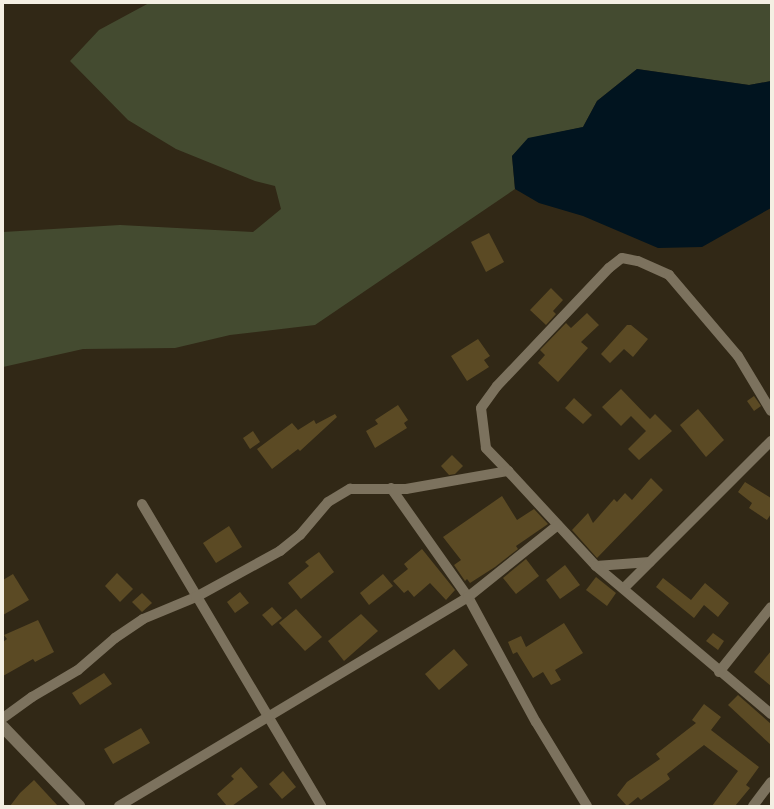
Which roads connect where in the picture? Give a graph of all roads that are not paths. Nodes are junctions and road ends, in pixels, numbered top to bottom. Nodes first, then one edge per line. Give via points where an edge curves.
1 (771, 411) edge
2 (771, 441) edge
3 (508, 471) junction
4 (391, 488) junction
5 (142, 504) dead end
6 (558, 525) junction
7 (650, 562) junction
8 (596, 566) junction
9 (624, 588) junction
10 (196, 597) junction
11 (468, 597) junction
12 (771, 607) edge
13 (719, 672) junction
14 (771, 714) edge
15 (268, 715) junction
16 (3, 718) edge
17 (3, 727) edge
18 (771, 782) edge
19 (79, 806) edge
20 (119, 806) edge
21 (321, 806) edge
22 (587, 806) edge
23 (753, 806) edge

1 - 3 street via 738,356 669,275 638,261 622,258 497,386 481,408 486,448
2 - 7 street
3 - 4 street via 406,489
3 - 6 street
4 - 10 street via 350,489 328,502 300,535 280,551
4 - 11 street
5 - 10 street via 177,560
6 - 8 street
6 - 11 street
7 - 8 street
7 - 9 street
8 - 9 street
9 - 13 street
10 - 15 street
10 - 16 street via 143,619 115,638 78,670 32,697
11 - 15 street
11 - 22 street via 536,722
12 - 13 street
13 - 14 street
15 - 20 street
15 - 21 street
17 - 19 street
18 - 23 street

